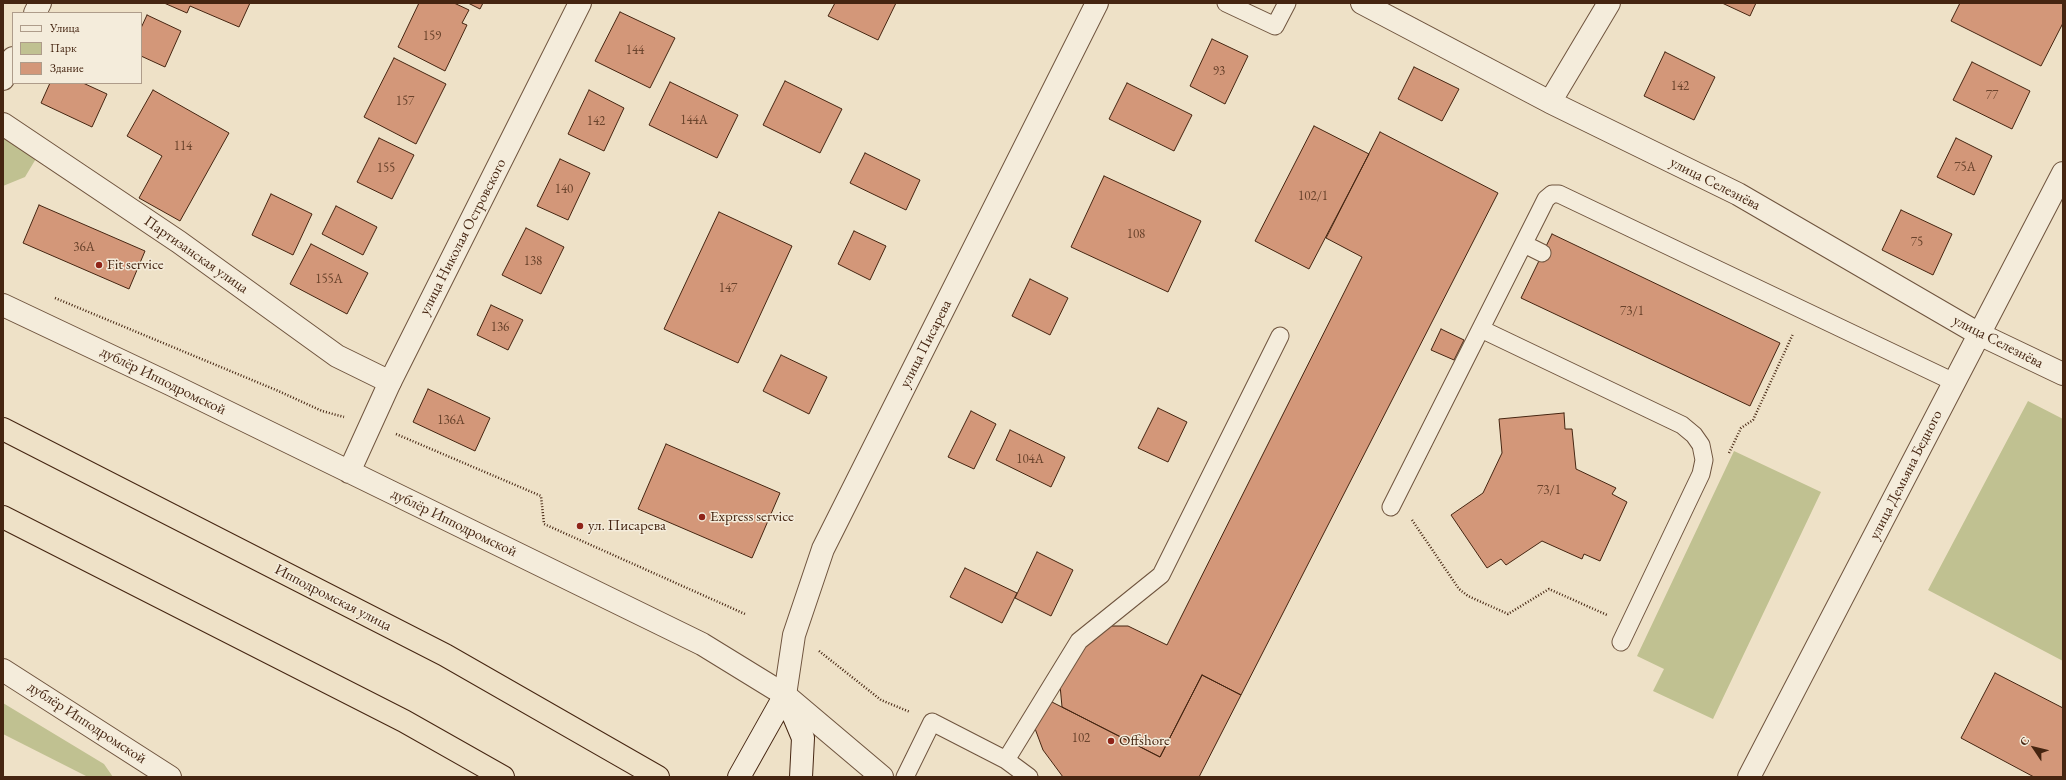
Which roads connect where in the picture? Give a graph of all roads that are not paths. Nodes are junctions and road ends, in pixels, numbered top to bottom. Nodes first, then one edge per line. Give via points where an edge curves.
1 (40, 3) edge
2 (580, 3) edge
3 (1097, 3) edge
4 (1226, 3) edge
5 (1287, 3) edge
6 (1362, 3) edge
7 (1609, 3) edge
8 (36, 12) edge
9 (12, 60) edge
10 (3, 78) edge
11 (1550, 102) junction
12 (3, 124) edge
13 (2063, 173) edge
14 (1524, 244) junction
15 (1542, 253) dead end
16 (3, 305) edge
17 (1481, 329) junction
18 (1979, 334) junction
19 (1280, 336) dead end
20 (2063, 374) edge
21 (390, 382) junction
22 (1954, 382) junction
23 (3, 429) edge
24 (349, 472) junction
25 (1394, 502) road end
26 (3, 517) edge
27 (1621, 642) dead end
28 (3, 670) edge
29 (785, 695) junction
30 (1006, 760) junction
31 (170, 777) edge
32 (503, 777) edge
33 (658, 777) edge
34 (739, 777) edge
35 (801, 777) edge
36 (882, 777) edge
37 (905, 777) edge
38 (1030, 777) edge
39 (1749, 777) edge

1 - 8 street
2 - 21 street, улица Николая Островского
3 - 29 street, улица Писарева via 823,549 794,635
4 - 5 lane via 1275,26
6 - 11 street, улица Селезнёва
7 - 11 street
9 - 10 street
11 - 18 street, улица Селезнёва via 1738,194
12 - 21 street, Партизанская улица via 180,242 337,356
13 - 18 street, улица Демьяна Бедного
14 - 15 lane
14 - 17 lane
14 - 22 lane via 1546,199 1552,194 1560,194
16 - 24 street, дублёр Ипподромской
17 - 25 lane
17 - 27 lane via 1682,424 1701,445 1704,460 1701,474
18 - 20 street, улица Селезнёва
18 - 22 street, улица Демьяна Бедного
19 - 30 lane via 1161,575 1079,641
21 - 24 street, улица Николая Островского
22 - 39 street, улица Демьяна Бедного
23 - 33 highway, Ипподромская улица via 445,655
24 - 29 street, дублёр Ипподромской via 702,644
26 - 32 highway via 404,721
28 - 31 street, дублёр Ипподромской
29 - 34 street, улица Писарева
29 - 35 street via 803,738
29 - 36 street, дублёр Ипподромской
30 - 37 lane via 932,722
30 - 38 lane

